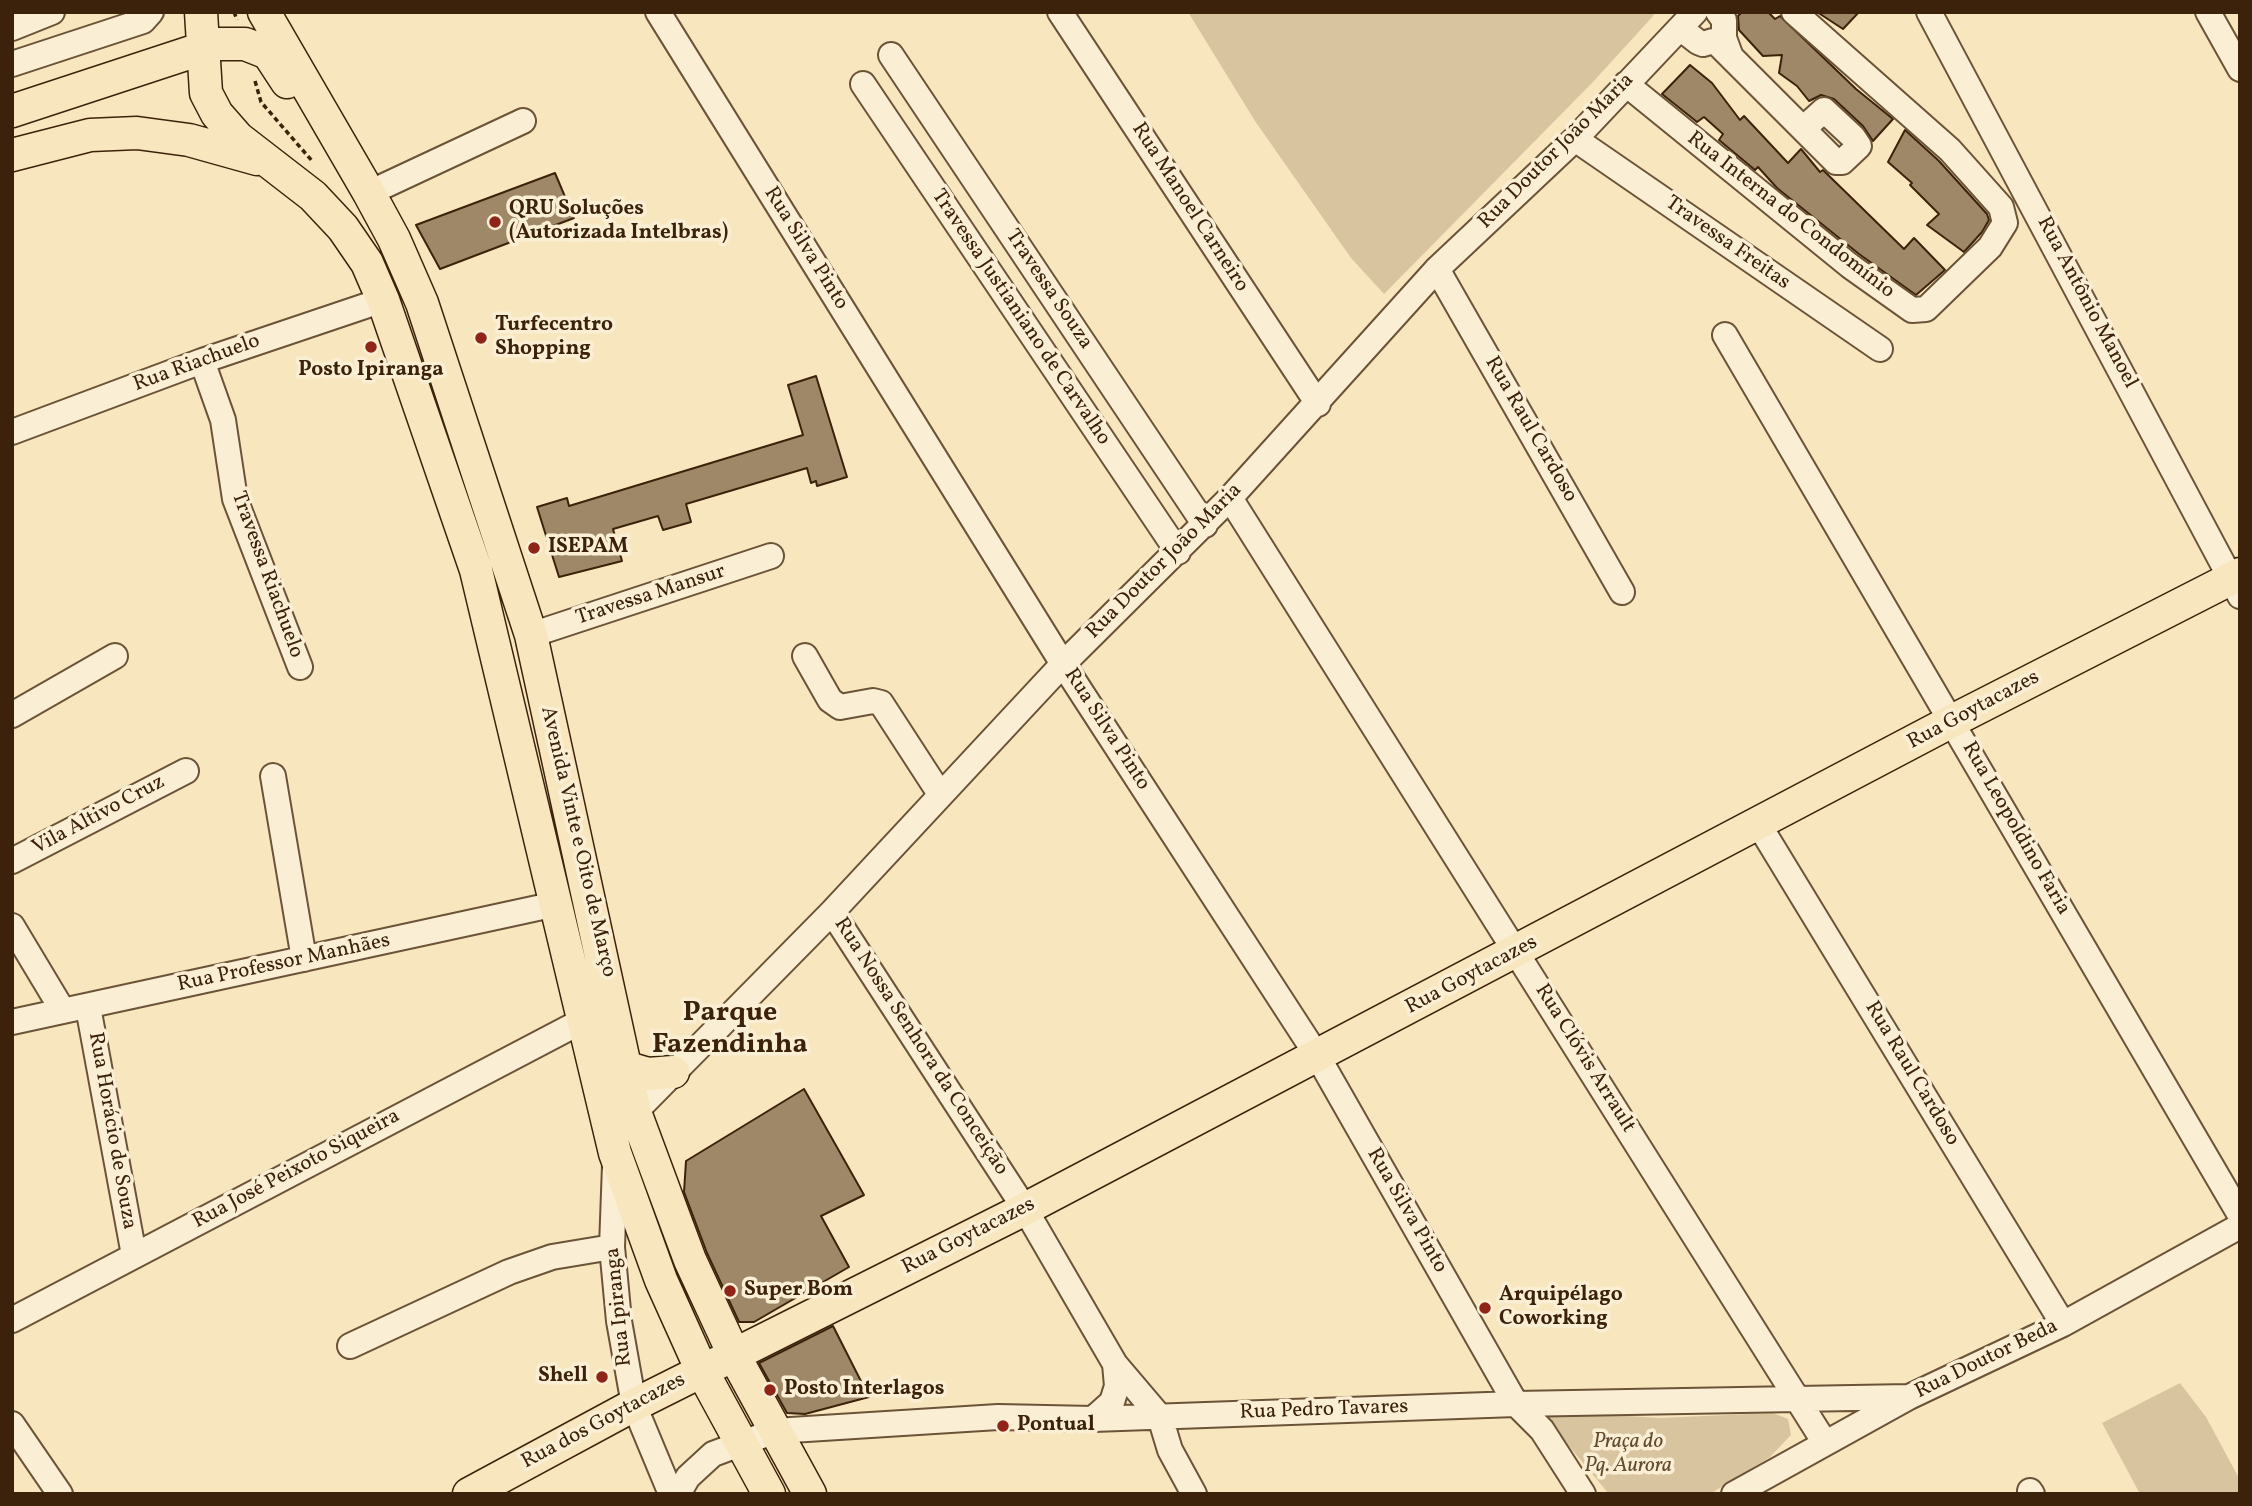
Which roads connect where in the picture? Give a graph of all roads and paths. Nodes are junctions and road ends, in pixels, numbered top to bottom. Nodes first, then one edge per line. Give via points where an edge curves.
1 (52, 12) edge
2 (151, 12) edge
3 (201, 12) edge
4 (264, 12) edge
5 (658, 12) edge
6 (1060, 12) edge
7 (1718, 12) edge
8 (1794, 12) edge
9 (1929, 12) edge
10 (2208, 12) edge
11 (1688, 20) edge
12 (12, 28) edge
13 (204, 46) junction
14 (891, 55) dead end
15 (1731, 57) junction
16 (12, 64) edge
17 (2240, 69) edge
18 (863, 83) dead end
19 (1626, 84) junction
20 (12, 111) edge
21 (523, 121) dead end
22 (1803, 129) dead end
23 (1575, 139) junction
24 (12, 155) edge
25 (267, 162) junction
26 (366, 187) junction
27 (1437, 269) junction
28 (383, 300) junction
29 (1725, 335) dead end
30 (1880, 349) dead end
31 (202, 361) junction
32 (1318, 404) junction
33 (12, 432) edge
34 (1230, 498) junction
35 (1205, 524) junction
36 (1178, 552) junction
37 (771, 556) dead end
38 (2237, 583) edge
39 (1622, 592) dead end
40 (531, 635) junction
41 (115, 656) dead end
42 (805, 656) dead end
43 (1063, 664) junction
44 (300, 667) dead end
45 (12, 715) edge
46 (1952, 721) junction
47 (186, 771) dead end
48 (273, 776) dead end
49 (940, 794) junction
50 (1759, 825) junction
51 (12, 862) edge
52 (556, 904) junction
53 (832, 912) junction
54 (12, 926) edge
55 (1517, 953) junction
56 (304, 959) junction
57 (88, 1007) junction
58 (63, 1011) junction
59 (582, 1021) junction
60 (12, 1022) edge
61 (1318, 1057) junction
62 (628, 1068) junction
63 (673, 1072) junction
64 (635, 1112) junction
65 (615, 1153) junction
66 (1025, 1209) junction
67 (2240, 1215) edge
68 (2240, 1226) edge
69 (612, 1247) junction
70 (134, 1255) junction
71 (12, 1320) edge
72 (2063, 1324) junction
73 (350, 1346) dead end
74 (735, 1357) junction
75 (1115, 1364) junction
76 (702, 1371) junction
77 (1909, 1397) junction
78 (1799, 1401) junction
79 (1516, 1404) junction
80 (1560, 1404) junction
81 (634, 1405) junction
82 (1160, 1417) junction
83 (1093, 1419) junction
84 (12, 1424) edge
85 (775, 1432) junction
86 (741, 1443) junction
87 (1825, 1443) junction
88 (1553, 1446) junction
89 (60, 1494) edge
90 (469, 1494) edge
91 (671, 1494) edge
92 (678, 1494) edge
93 (769, 1494) edge
94 (810, 1494) edge
95 (1194, 1494) edge
96 (1583, 1494) edge
97 (1734, 1494) edge

1 - 12 street
2 - 16 street via 143,21
3 - 13 main road
4 - 26 main road, Avenida Vinte e Oito de Março
5 - 43 street, Rua Silva Pinto
6 - 32 street, Rua Manoel Carneiro
7 - 15 street via 1724,20
8 - 19 street, Rua Interna do Condomínio via 1950,150 2001,207 2005,223 1996,239 1926,309 1912,310 1840,258
9 - 38 street, Rua Antônio Manoel
10 - 17 street
11 - 15 street via 1703,44 1713,41
11 - 19 street, Rua Doutor João Maria
13 - 20 main road
13 - 25 main road via 206,93 217,114
13 - 26 main road via 245,44 268,53 337,167
14 - 35 street, Travessa Souza
15 - 22 street
18 - 36 street, Travessa Justianiano de Carvalho
19 - 23 street, Rua Doutor João Maria
21 - 26 street
23 - 27 street, Rua Doutor João Maria
23 - 30 street, Travessa Freitas
24 - 25 main road via 90,135 137,133 188,140
25 - 28 main road, Avenida Vinte e Oito de Março via 313,196 343,228 367,263
26 - 40 main road, Avenida Vinte e Oito de Março via 422,303
27 - 32 street, Rua Doutor João Maria
27 - 39 street, Rua Raul Cardoso
28 - 31 street, Rua Riachuelo
28 - 52 main road, Avenida Vinte e Oito de Março via 476,570
29 - 46 street, Rua Leopoldino Faria
31 - 33 street, Rua Riachuelo
31 - 44 street, Travessa Riachuelo via 223,420 235,499
32 - 34 street, Rua Doutor João Maria
34 - 35 street, Rua Doutor João Maria
34 - 55 street, Rua Clóvis Arrault
35 - 36 street, Rua Doutor João Maria
36 - 43 street, Rua Doutor João Maria
37 - 40 street, Travessa Mansur
38 - 46 main road, Rua Goytacazes
40 - 62 main road, Avenida Vinte e Oito de Março
41 - 45 street
42 - 49 street via 830,700 840,707 881,703
43 - 49 street, Rua Doutor João Maria
43 - 61 street, Rua Silva Pinto
46 - 50 main road, Rua Goytacazes
46 - 67 street, Rua Leopoldino Faria
47 - 51 street, Vila Altivo Cruz
48 - 56 street
49 - 53 street, Rua Doutor João Maria
50 - 55 main road, Rua Goytacazes
50 - 72 street, Rua Raul Cardoso
52 - 56 street, Rua Professor Manhães
52 - 59 main road, Avenida Vinte e Oito de Março
53 - 63 street, Rua Doutor João Maria
53 - 66 street, Rua Nossa Senhora da Conceição
54 - 58 street
55 - 61 main road, Rua Goytacazes
55 - 78 street, Rua Clóvis Arrault
56 - 57 street, Rua Professor Manhães
57 - 58 street, Rua Professor Manhães
57 - 70 street, Rua Horácio de Souza
58 - 60 street, Rua Professor Manhães
59 - 65 main road, Avenida Vinte e Oito de Março
59 - 70 street, Rua José Peixoto Siqueira
61 - 66 main road, Rua Goytacazes
61 - 79 street, Rua Silva Pinto
62 - 63 main road via 648,1074
62 - 64 main road, Avenida Vinte e Oito de Março
63 - 64 street, Rua Doutor João Maria
64 - 65 main road via 619,1134
64 - 74 main road, Avenida Vinte e Oito de Março via 690,1260
65 - 69 street, Rua Ipiranga
65 - 76 main road, Avenida Vinte e Oito de Março via 661,1280
66 - 74 main road, Rua Goytacazes
66 - 75 street, Rua Nossa Senhora da Conceição
68 - 72 street, Rua Doutor Beda
69 - 73 street via 552,1257 509,1272
69 - 81 street, Rua Ipiranga
70 - 71 street, Rua José Peixoto Siqueira
72 - 77 street, Rua Doutor Beda
74 - 76 main road, Rua Goytacazes
74 - 85 main road, Avenida Vinte e Oito de Março
75 - 82 street, Rua Nossa Senhora da Conceição
75 - 83 street via 1118,1386 1112,1402
76 - 81 main road, Rua dos Goytacazes
76 - 86 main road, Avenida Vinte e Oito de Março
77 - 78 street, Rua Pedro Tavares
77 - 87 street, Rua Doutor Beda
78 - 80 street, Rua Pedro Tavares
78 - 87 street, Rua Clóvis Arrault
79 - 80 street, Rua Pedro Tavares
79 - 82 street, Rua Pedro Tavares
79 - 88 street, Rua Silva Pinto
80 - 88 street
81 - 90 main road, Rua dos Goytacazes
81 - 91 street, Rua Ipiranga
82 - 83 street, Rua Pedro Tavares
82 - 95 street, Rua Nossa Senhora da Conceição via 1170,1450
83 - 85 street, Rua Pedro Tavares via 998,1417
84 - 89 street
85 - 86 street, Rua Pedro Tavares
85 - 94 main road, Avenida Vinte e Oito de Março
86 - 92 street via 700,1463
86 - 93 main road
87 - 97 street, Rua Doutor Beda
88 - 96 street, Rua Silva Pinto

